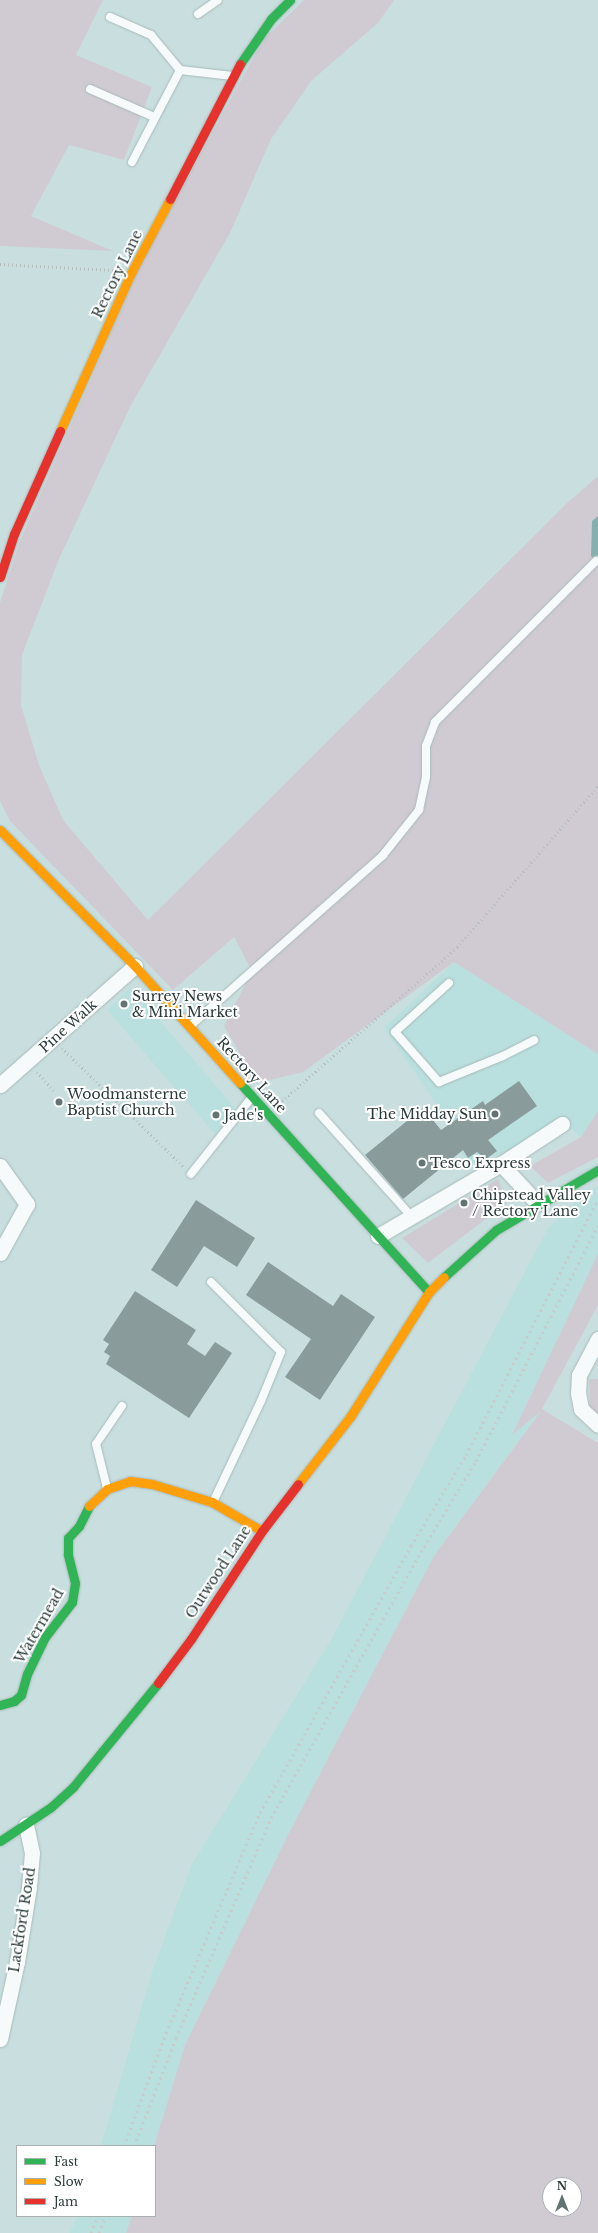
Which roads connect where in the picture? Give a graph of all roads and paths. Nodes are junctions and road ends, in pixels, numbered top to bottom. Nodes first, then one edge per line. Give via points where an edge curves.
1 (218, 0) edge
2 (290, 0) edge
3 (198, 14) dead end
4 (110, 17) dead end
5 (180, 70) junction
6 (234, 76) junction
7 (90, 89) dead end
8 (154, 117) junction
9 (132, 162) dead end
10 (0, 264) edge
11 (132, 271) junction
12 (596, 561) dead end
13 (0, 577) edge
14 (598, 786) edge
15 (0, 830) edge
16 (135, 966) junction
17 (449, 983) dead end
18 (190, 1026) junction
19 (52, 1039) junction
20 (534, 1040) dead end
21 (28, 1061) junction
22 (0, 1086) edge
23 (54, 1091) dead end
24 (253, 1096) junction
25 (268, 1113) junction
26 (319, 1113) dead end
27 (562, 1124) dead end
28 (501, 1164) junction
29 (0, 1166) edge
30 (598, 1170) edge
31 (191, 1174) joint
32 (538, 1204) junction
33 (411, 1216) junction
34 (378, 1236) junction
35 (0, 1253) edge
36 (210, 1282) dead end
37 (429, 1292) junction
38 (598, 1339) edge
39 (122, 1406) dead end
40 (598, 1424) edge
41 (107, 1488) junction
42 (212, 1502) junction
43 (262, 1531) junction
44 (0, 1705) edge
45 (26, 1825) junction
46 (0, 1841) edge
47 (0, 2039) edge

1 - 3 lane
2 - 6 main road, Rectory Lane via 279,7 247,51
4 - 5 lane via 151,35
5 - 6 lane
5 - 8 lane
6 - 11 main road, Rectory Lane
7 - 8 lane
8 - 9 lane
10 - 11 path
11 - 13 main road, Rectory Lane via 14,534
12 - 18 lane via 435,722 426,746 426,777 419,810 383,855
14 - 25 path via 457,947
15 - 16 main road, Rectory Lane
16 - 18 main road, Rectory Lane
16 - 19 street, Pine Walk
17 - 20 lane via 394,1032 438,1082 503,1056
18 - 24 main road, Rectory Lane
19 - 21 street, Pine Walk
19 - 31 path
21 - 22 street, Pine Walk
21 - 23 path
24 - 25 main road, Rectory Lane
24 - 31 lane
25 - 34 main road, Rectory Lane
26 - 33 lane
27 - 28 street
28 - 32 street
28 - 33 street
29 - 35 street via 26,1204
30 - 32 main road, Outwood Lane
32 - 37 main road, Outwood Lane via 470,1251
33 - 34 street
34 - 37 main road, Rectory Lane
36 - 42 lane via 281,1352 261,1401
37 - 43 main road, Outwood Lane via 350,1417
38 - 40 street via 579,1376 578,1393 581,1409
39 - 41 lane via 96,1444
41 - 42 main road, Watermead via 118,1483 142,1482
41 - 44 main road, Watermead via 89,1505 79,1526 68,1538 68,1554 75,1583 72,1602 46,1637 27,1674 21,1695 14,1701
42 - 43 main road, Watermead
43 - 45 main road, Outwood Lane via 191,1639 152,1691 73,1787
45 - 46 main road, Outwood Lane
45 - 47 street, Lackford Road via 32,1853 30,1887

